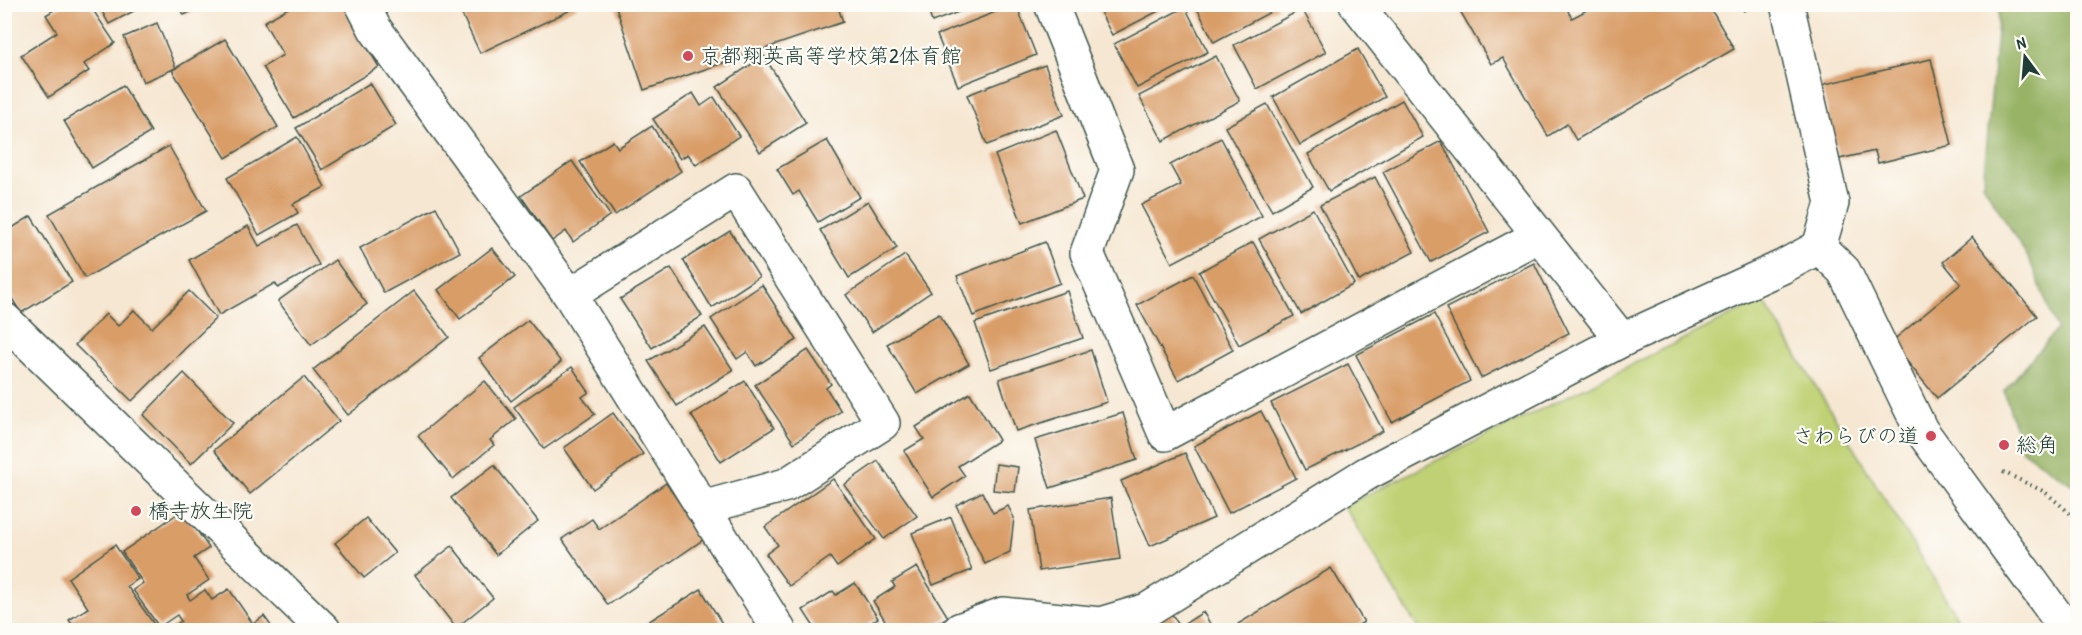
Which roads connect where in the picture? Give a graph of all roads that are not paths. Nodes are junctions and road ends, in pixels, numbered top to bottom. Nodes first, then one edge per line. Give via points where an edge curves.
1 (362, 4) edge
2 (1051, 4) edge
3 (1356, 4) edge
4 (1787, 4) edge
5 (1538, 236) junction
6 (1819, 247) junction
7 (570, 295) junction
8 (4, 319) edge
9 (1622, 340) junction
10 (702, 508) junction
11 (324, 630) edge
12 (779, 630) edge
13 (959, 630) edge
14 (2067, 630) edge

1 - 7 street via 375,29
2 - 5 street via 1117,170 1087,253 1165,435
3 - 5 street
4 - 6 street via 1832,203
5 - 9 street
6 - 9 street
6 - 14 street via 1845,271 1921,430
7 - 10 street
7 - 10 street via 736,190 883,423 786,484
8 - 11 street
9 - 13 street via 1366,474 1147,610 1100,624 1003,614
10 - 12 street

